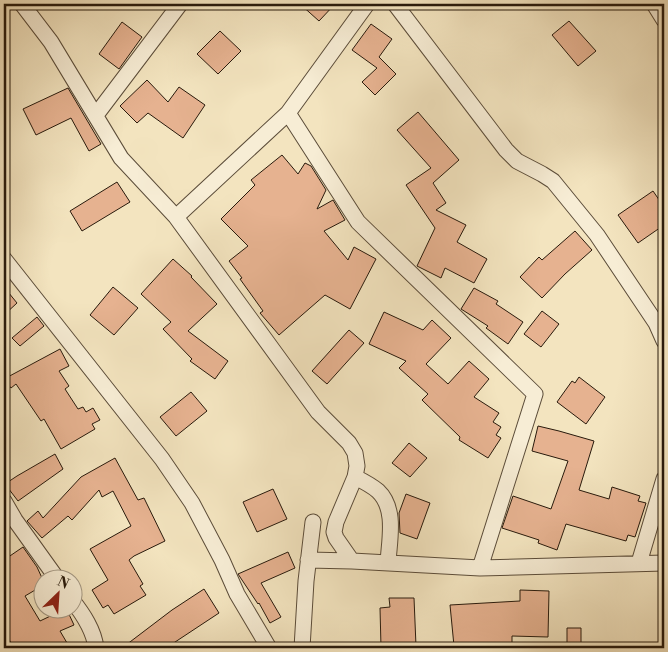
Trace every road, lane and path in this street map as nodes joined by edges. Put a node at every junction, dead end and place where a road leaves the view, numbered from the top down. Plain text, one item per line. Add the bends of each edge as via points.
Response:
1 (22, 4) edge
2 (180, 4) edge
3 (367, 4) edge
4 (395, 4) edge
5 (654, 4) edge
6 (664, 20) edge
7 (288, 113) junction
8 (96, 115) junction
9 (176, 217) junction
10 (4, 259) edge
11 (664, 341) edge
12 (354, 478) junction
13 (664, 479) edge
14 (4, 501) edge
15 (313, 522) dead end
16 (308, 560) junction
17 (352, 561) junction
18 (388, 563) junction
19 (639, 563) junction
20 (664, 563) edge
21 (480, 568) junction
22 (51, 570) edge
23 (82, 612) edge
24 (96, 648) edge
25 (269, 648) edge
26 (302, 648) edge

1 - 8 street via 51,42
2 - 8 street
3 - 7 street
4 - 11 street via 506,150 517,161 553,181 597,235 656,323
5 - 6 street
7 - 9 street
7 - 21 street via 358,222 535,394
8 - 9 street via 122,158
9 - 12 street via 318,412 349,443 358,466
10 - 25 street via 162,459 192,503
12 - 17 street via 334,532
12 - 18 street via 379,492 387,504 390,516
13 - 19 street
14 - 22 street
15 - 16 street
16 - 17 street
16 - 26 street
17 - 18 street
18 - 21 street
19 - 20 street
19 - 21 street
23 - 24 street

